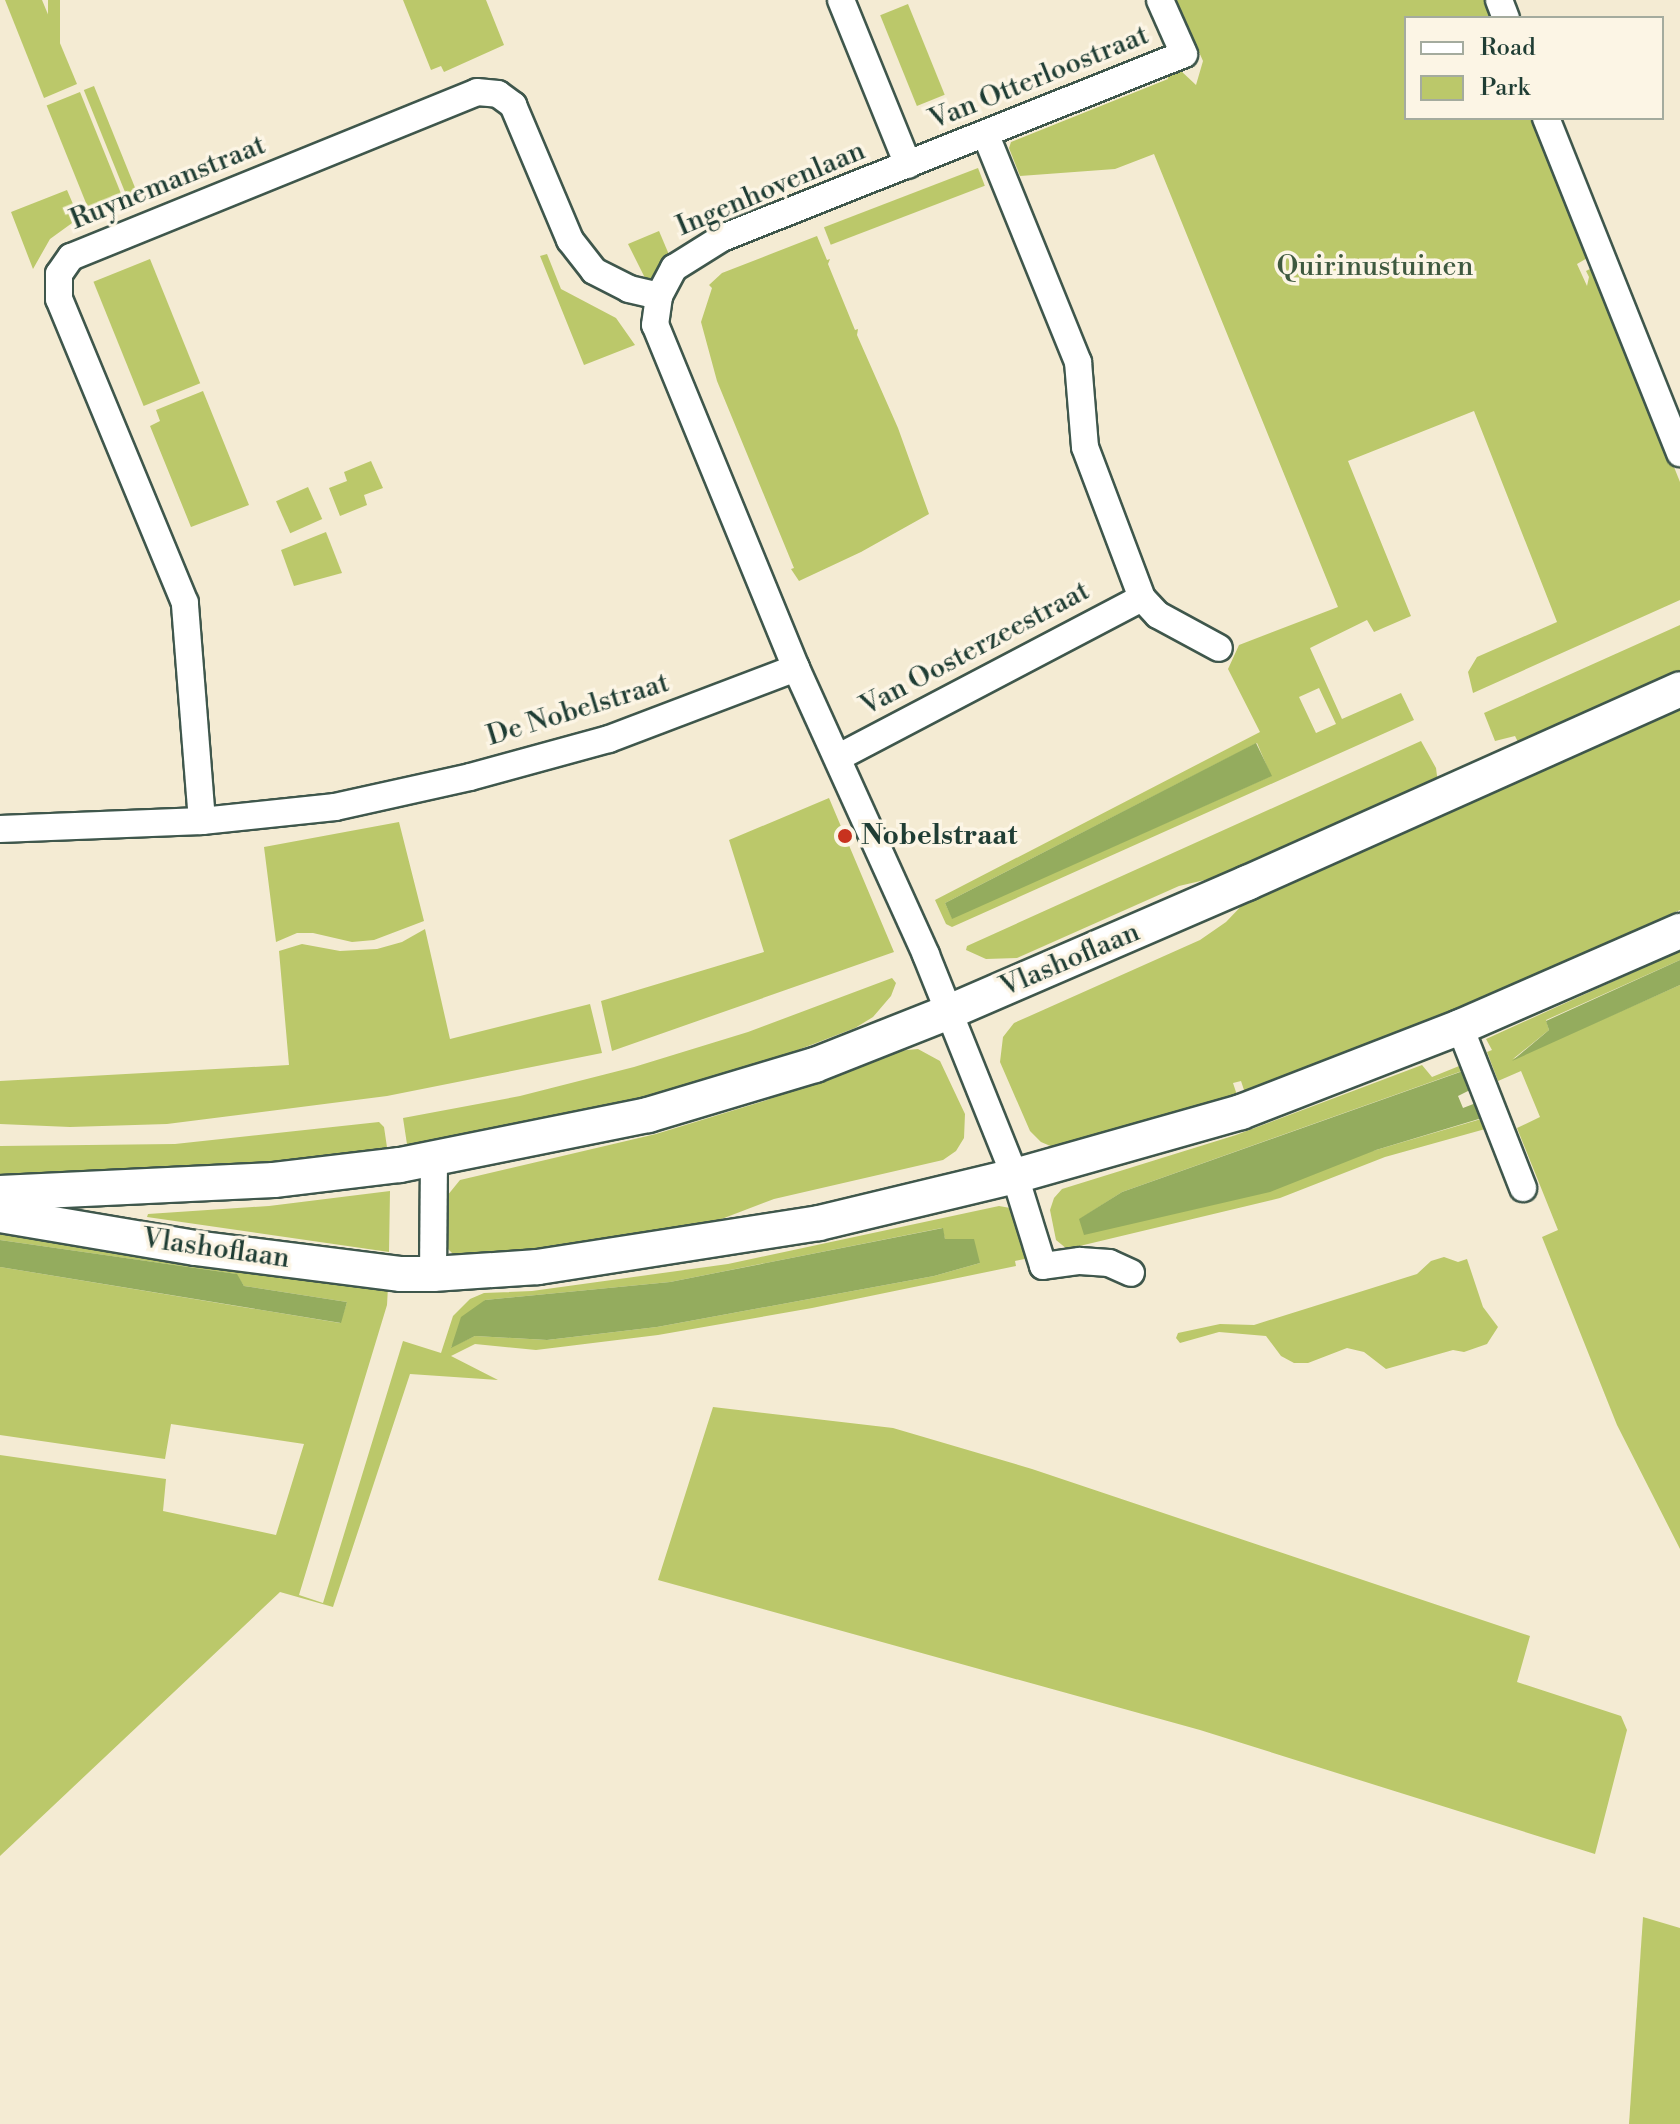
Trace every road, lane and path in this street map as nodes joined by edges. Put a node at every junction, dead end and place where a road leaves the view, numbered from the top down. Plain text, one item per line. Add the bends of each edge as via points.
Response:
1 (841, 0) edge
2 (1160, 0) edge
3 (1547, 120) edge
4 (986, 135) junction
5 (908, 165) junction
6 (659, 296) junction
7 (1680, 453) edge
8 (1142, 598) junction
9 (1219, 648) dead end
10 (796, 668) junction
11 (1680, 689) edge
12 (839, 757) junction
13 (202, 821) junction
14 (0, 829) edge
15 (1680, 931) edge
16 (949, 1012) junction
17 (1460, 1027) junction
18 (434, 1160) junction
19 (1015, 1176) junction
20 (1523, 1188) dead end
21 (0, 1193) edge
22 (0, 1215) edge
23 (1131, 1273) dead end
24 (433, 1274) junction

1 - 5 street, Ingenhovenlaan
2 - 4 street, Van Otterloostraat via 1184,54
3 - 7 street
4 - 5 street, Van Otterloostraat
4 - 8 street via 1078,362 1085,447
5 - 6 street, Ingenhovenlaan via 704,247 674,268
6 - 10 street via 655,325
6 - 13 street, Ruynemanstraat via 629,289 594,271 570,240 513,105 498,94 477,92 71,257 59,274 59,299 185,603
8 - 9 street via 1158,615
8 - 12 street, Van Oosterzeestraat
10 - 12 street
10 - 13 street, De Nobelstraat via 609,739 470,777 335,807
11 - 16 street, Vlashoflaan
12 - 16 street
13 - 14 street, De Nobelstraat
15 - 17 street, Vlashoflaan
16 - 18 street, Vlashoflaan via 815,1065 648,1115
16 - 19 street
17 - 19 street, Vlashoflaan via 1241,1112
17 - 20 street
18 - 21 street, Vlashoflaan via 274,1180
18 - 24 street
19 - 23 street via 1043,1266 1109,1263
19 - 24 street, Vlashoflaan via 819,1223 538,1267
22 - 24 street, Vlashoflaan via 195,1248

